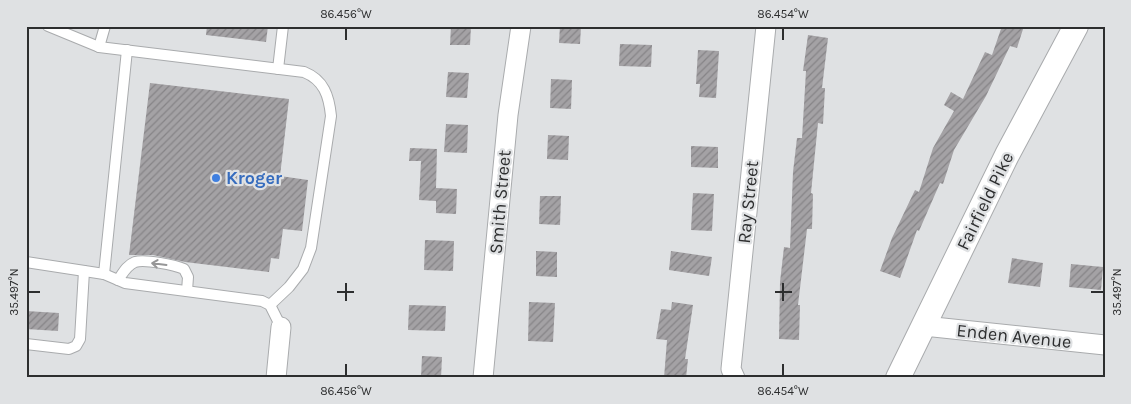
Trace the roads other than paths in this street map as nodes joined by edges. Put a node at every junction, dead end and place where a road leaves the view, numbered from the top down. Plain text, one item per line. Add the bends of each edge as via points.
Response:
1 (48, 26) edge
2 (105, 26) edge
3 (283, 26) edge
4 (521, 26) edge
5 (766, 26) edge
6 (1076, 26) edge
7 (98, 46) junction
8 (127, 50) junction
9 (278, 69) junction
10 (26, 262) edge
11 (84, 271) junction
12 (104, 274) junction
13 (118, 280) junction
14 (187, 291) junction
15 (270, 306) junction
16 (924, 326) junction
17 (281, 327) joint
18 (26, 344) edge
19 (1105, 346) edge
20 (276, 378) edge
21 (483, 378) edge
22 (735, 378) edge
23 (898, 378) edge

1 - 7 lane
2 - 7 lane
3 - 9 lane
4 - 21 street, Smith Street via 508,114
5 - 22 street, Ray Street via 731,369
6 - 16 street, Fairfield Pike via 1007,155
7 - 8 lane
8 - 9 lane
8 - 12 lane
9 - 15 lane via 316,77 329,99 332,116 311,248 303,269
10 - 11 lane
11 - 12 lane
11 - 18 lane via 80,339 76,346 69,349
12 - 13 lane
13 - 14 lane
14 -> 13 lane via 188,277 184,269 176,266 136,262 126,268
14 - 15 lane via 262,302
15 - 17 lane
16 - 19 street, Enden Avenue
16 - 23 street, Fairfield Pike
17 - 20 street

